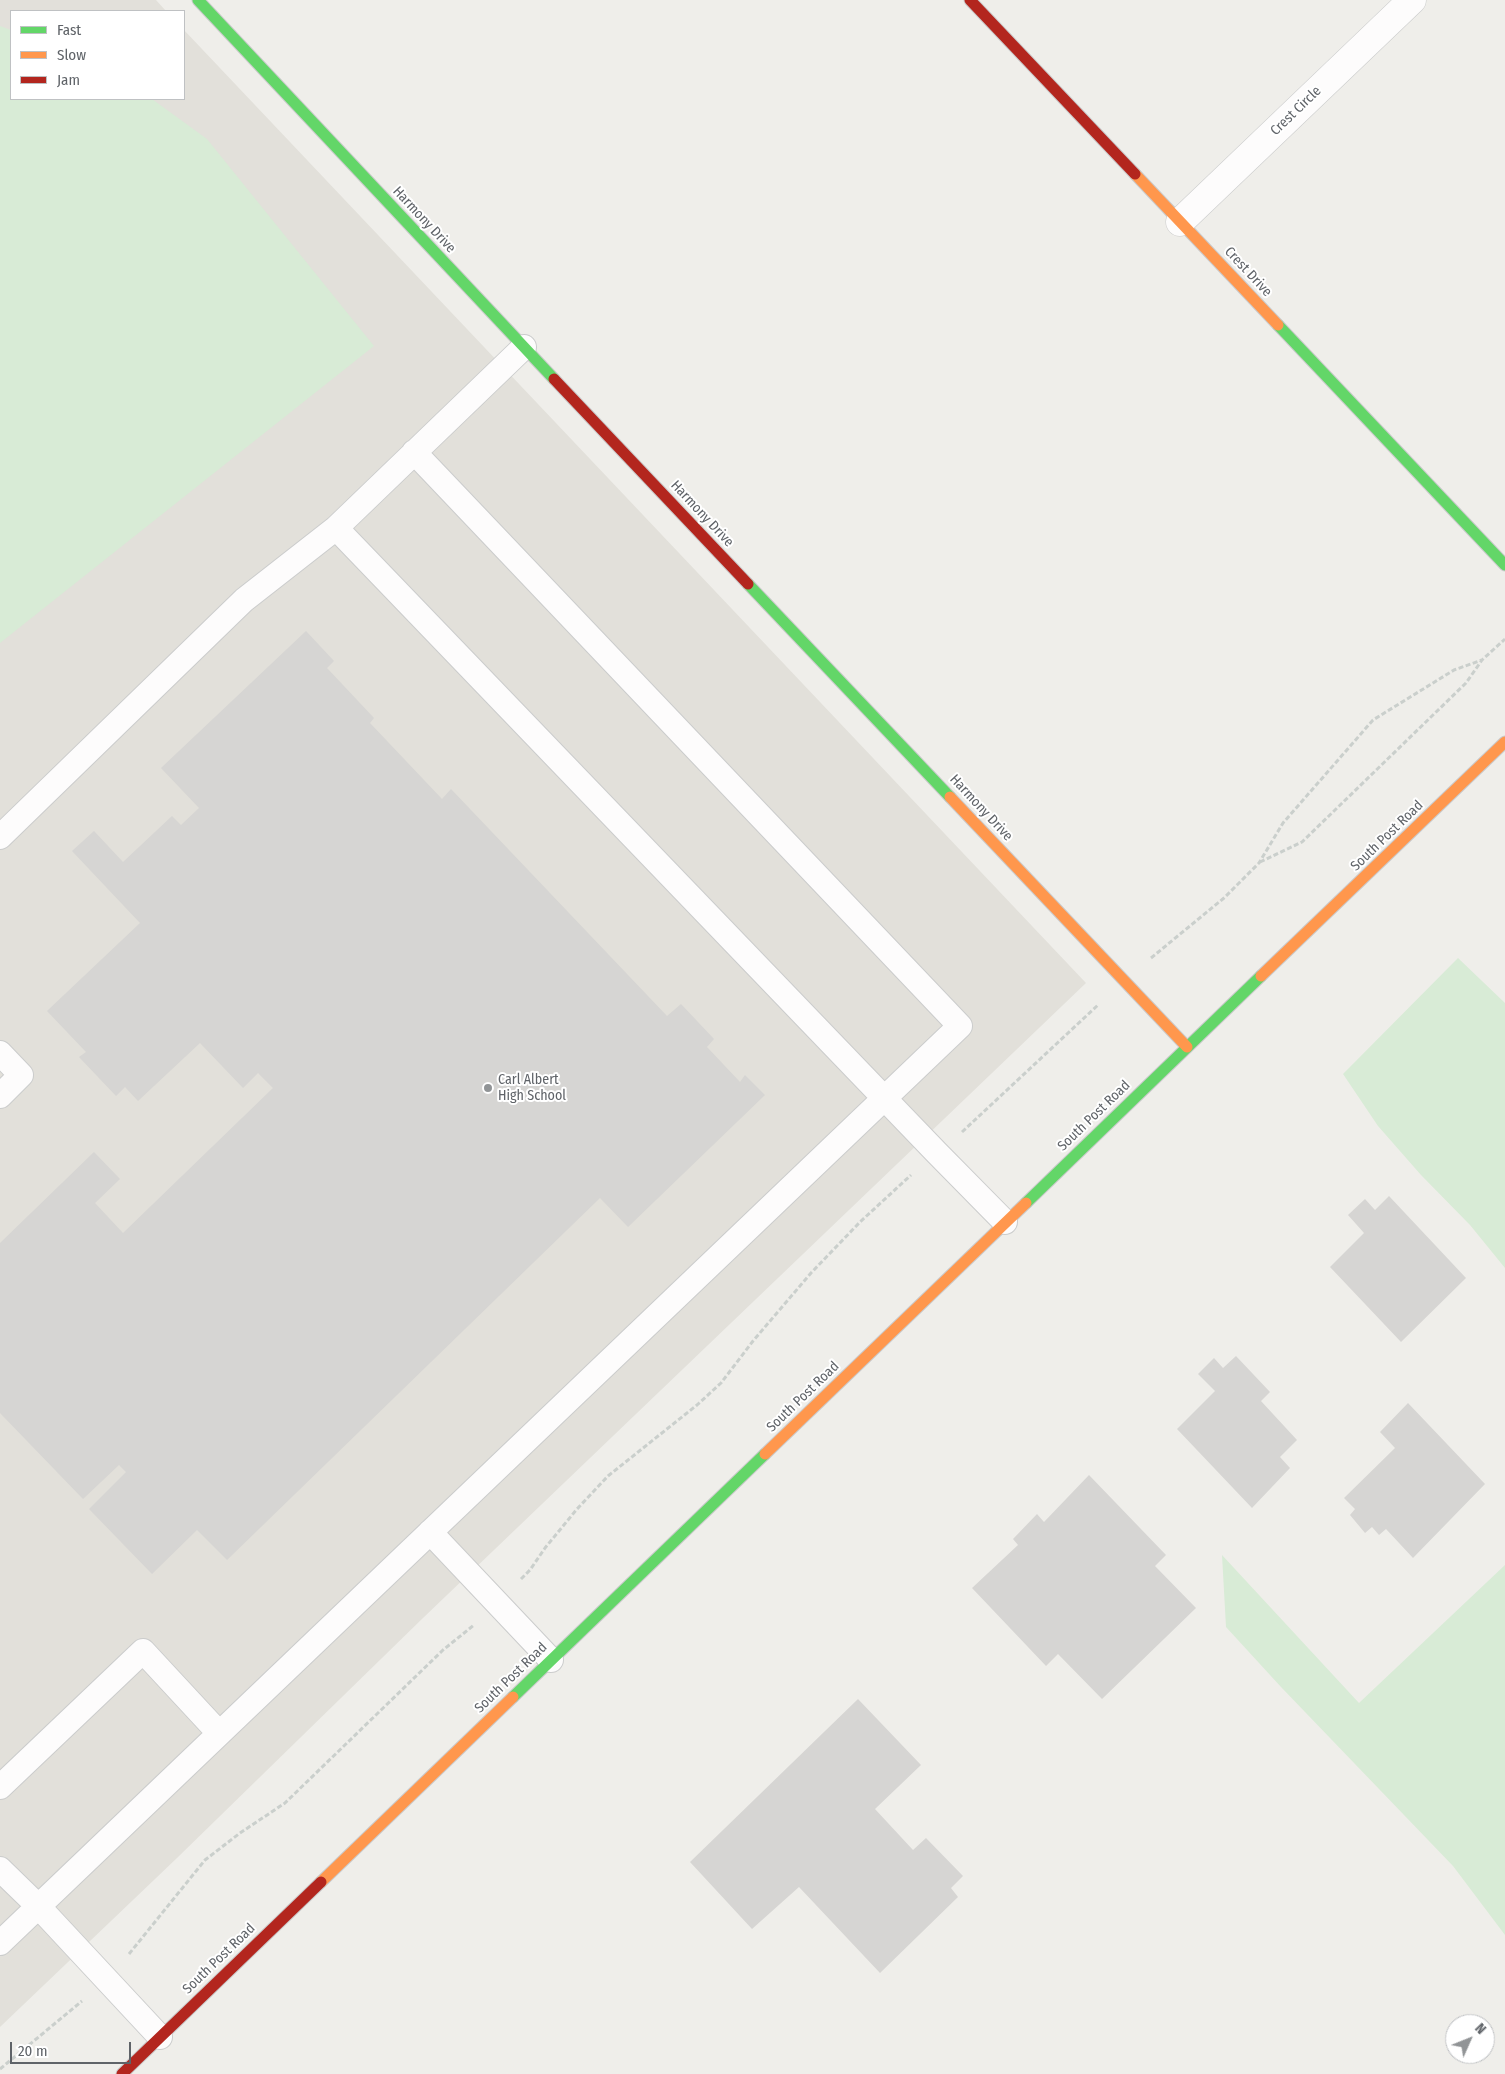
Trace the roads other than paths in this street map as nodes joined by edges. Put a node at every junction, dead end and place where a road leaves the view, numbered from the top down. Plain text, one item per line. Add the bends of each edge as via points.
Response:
1 (198, 0) edge
2 (970, 0) edge
3 (1412, 0) edge
4 (1180, 222) junction
5 (524, 348) junction
6 (414, 452) junction
7 (336, 528) junction
8 (1505, 565) edge
9 (1505, 742) edge
10 (0, 837) edge
11 (1187, 1047) junction
12 (0, 1053) edge
13 (0, 1096) edge
14 (884, 1098) junction
15 (1005, 1222) junction
16 (430, 1532) junction
17 (551, 1660) junction
18 (219, 1733) junction
19 (0, 1787) edge
20 (0, 1869) edge
21 (38, 1906) junction
22 (0, 1943) edge
23 (160, 2037) junction
24 (122, 2074) edge

1 - 5 street, Harmony Drive
2 - 4 street, Crest Drive
3 - 4 street, Crest Circle
4 - 8 street, Crest Drive
5 - 6 lane
5 - 11 street, Harmony Drive
6 - 7 lane
6 - 14 lane via 960,1026
7 - 10 lane via 244,600
7 - 14 lane
9 - 11 street, South Post Road
11 - 15 street, South Post Road
12 - 13 lane via 21,1075
14 - 15 lane
14 - 16 lane
15 - 17 street, South Post Road
16 - 17 lane
16 - 18 lane
17 - 23 street, South Post Road
18 - 19 lane via 143,1651
18 - 21 lane
20 - 21 lane
21 - 22 lane
21 - 23 lane
23 - 24 street, South Post Road

